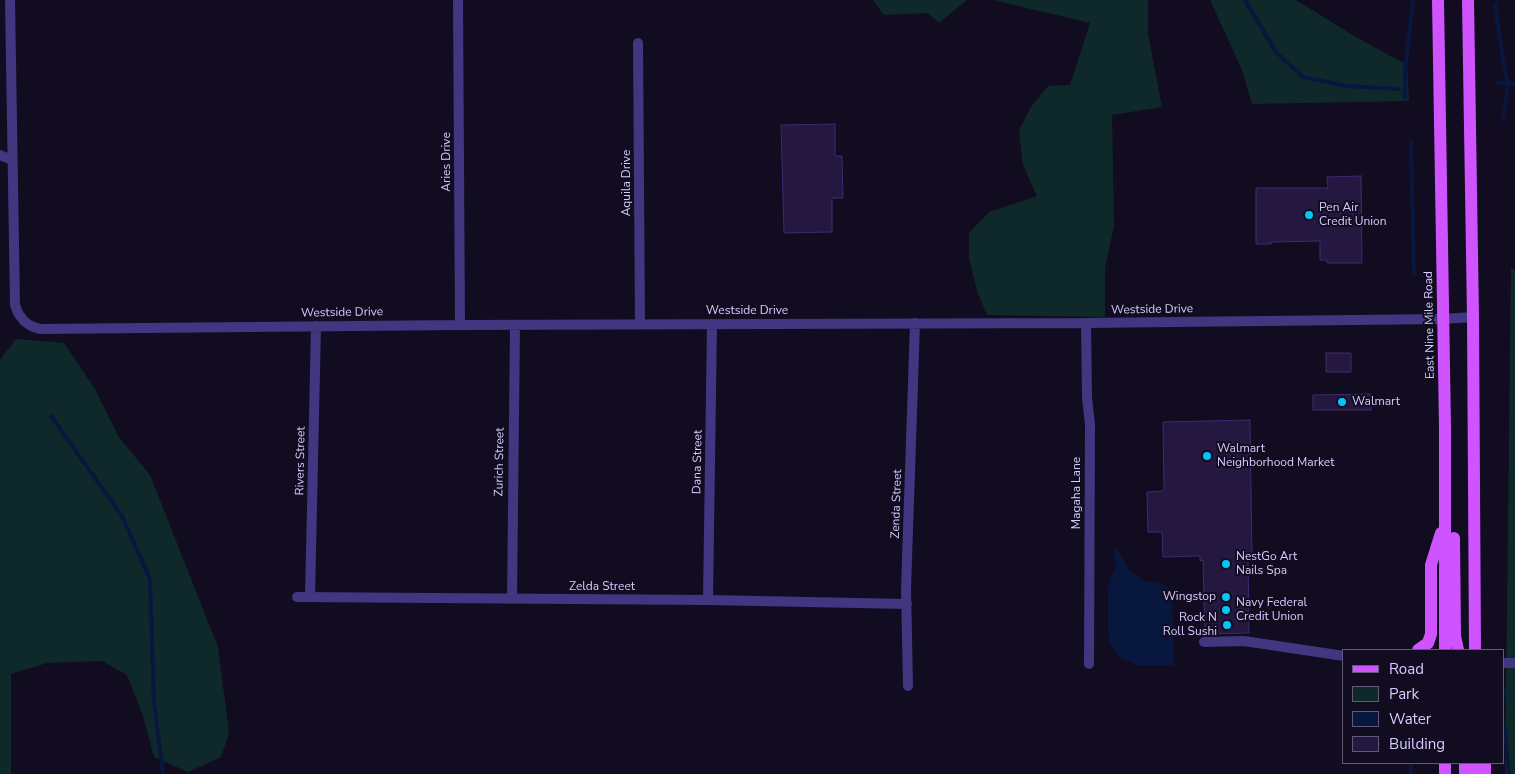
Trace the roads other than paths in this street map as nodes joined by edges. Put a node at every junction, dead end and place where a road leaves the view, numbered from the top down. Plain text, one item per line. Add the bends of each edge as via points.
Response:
1 (10, 0) edge
2 (458, 0) edge
3 (1438, 0) edge
4 (1468, 0) edge
5 (638, 43) dead end
6 (0, 155) edge
7 (12, 160) junction
8 (1474, 317) junction
9 (1443, 319) junction
10 (915, 323) junction
11 (1086, 323) junction
12 (640, 324) junction
13 (712, 324) junction
14 (460, 325) junction
15 (515, 325) junction
16 (316, 326) junction
17 (1444, 354) junction
18 (1445, 521) junction
19 (297, 597) dead end
20 (310, 597) junction
21 (512, 599) junction
22 (708, 600) junction
23 (907, 604) junction
24 (1204, 642) dead end
25 (1419, 649) edge
26 (1445, 649) edge
27 (1458, 649) edge
28 (1475, 649) edge
29 (1342, 656) edge
30 (1089, 664) dead end
31 (908, 686) dead end

1 - 7 street
2 - 14 street, Aries Drive
3 - 9 main road, East Nine Mile Road
4 - 8 main road
5 - 12 street, Aquila Drive
6 - 7 street
7 - 16 street, Westside Drive via 15,305 24,321 31,326 40,329
8 - 9 street, Westside Drive
8 - 28 main road
9 - 11 street, Westside Drive
9 - 17 main road, East Nine Mile Road
10 - 11 street, Westside Drive
10 - 13 street, Westside Drive
10 - 23 street, Zenda Street
11 - 30 street, Magaha Lane via 1090,424
12 - 13 street, Westside Drive
12 - 15 street, Westside Drive
13 - 22 street, Dana Street
14 - 15 street, Westside Drive
14 - 16 street, Westside Drive
15 - 21 street, Zurich Street
16 - 20 street, Rivers Street
17 - 18 main road, East Nine Mile Road
17 - 27 main road via 1452,399
18 - 25 main road via 1431,565 1431,634 1428,643
18 - 26 main road, East Nine Mile Road
19 - 20 street, Zelda Street
20 - 21 street, Zelda Street
21 - 22 street, Zelda Street
22 - 23 street, Zelda Street
23 - 31 street, Zenda Street
24 - 29 street via 1244,641

